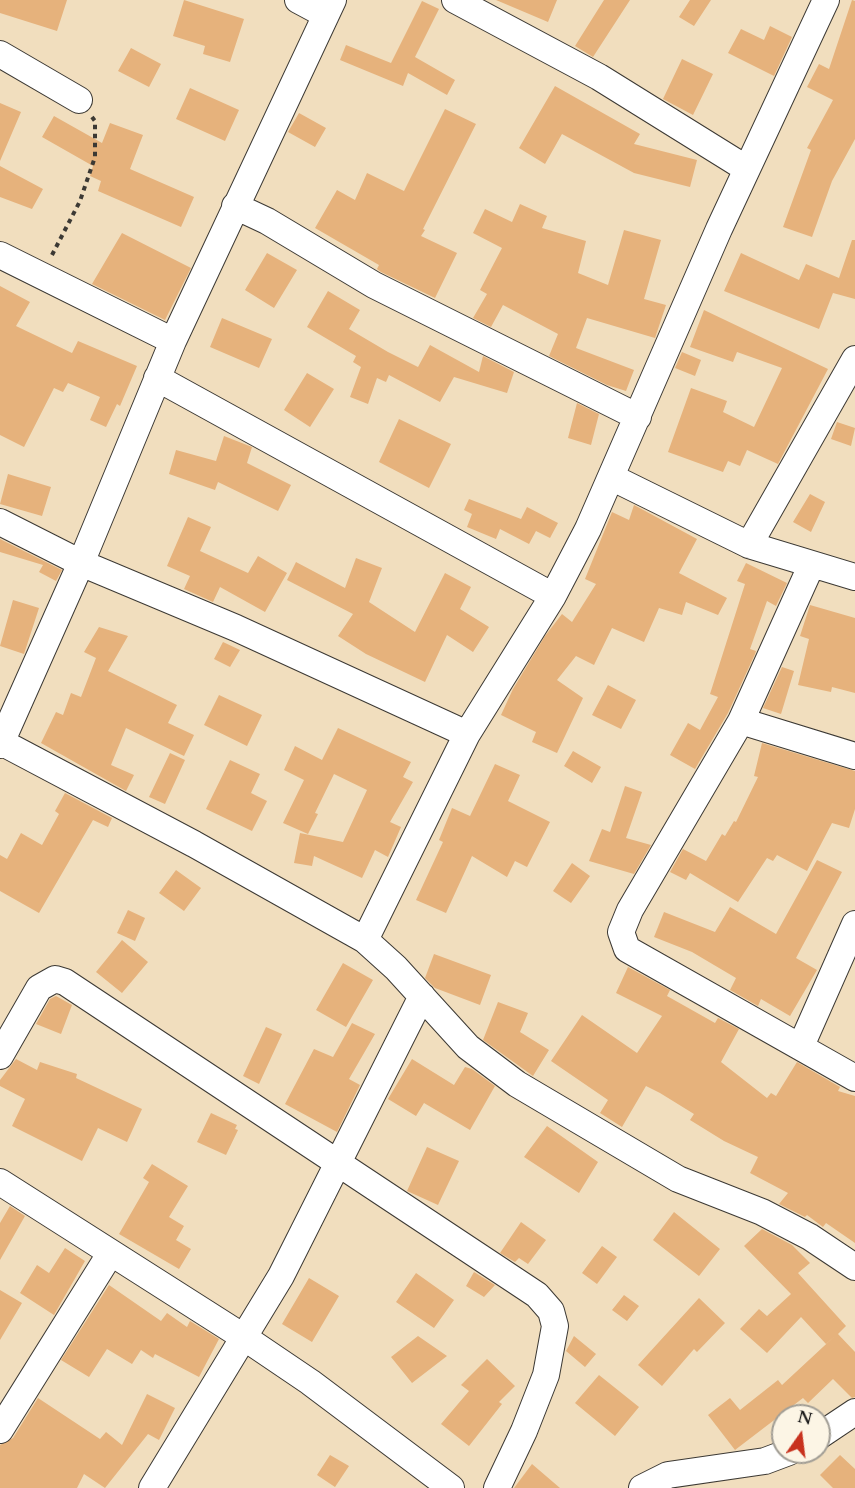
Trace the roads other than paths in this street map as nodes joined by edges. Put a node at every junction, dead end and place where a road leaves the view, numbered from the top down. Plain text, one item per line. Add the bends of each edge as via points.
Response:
1 (298, 0) edge
2 (455, 0) edge
3 (826, 0) edge
4 (329, 8) edge
5 (0, 54) edge
6 (79, 100) road end
7 (747, 169) junction
8 (235, 206) junction
9 (0, 255) edge
10 (173, 341) junction
11 (855, 359) edge
12 (157, 378) junction
13 (638, 417) junction
14 (611, 477) junction
15 (0, 522) edge
16 (749, 545) junction
17 (81, 563) junction
18 (811, 566) junction
19 (855, 577) edge
20 (553, 596) junction
21 (741, 721) junction
22 (467, 734) junction
23 (1, 744) edge
24 (855, 756) edge
25 (855, 924) edge
26 (365, 940) junction
27 (422, 996) junction
28 (801, 1046) junction
29 (0, 1056) edge
30 (855, 1078) edge
31 (338, 1163) junction
32 (0, 1182) edge
33 (110, 1254) junction
34 (855, 1266) edge
35 (245, 1338) junction
36 (855, 1412) edge
37 (831, 1428) edge
38 (0, 1430) edge
39 (771, 1459) edge
40 (152, 1488) edge
41 (451, 1488) edge
42 (497, 1488) edge
43 (642, 1488) edge

1 - 4 street
2 - 7 street via 599,77
3 - 7 street
4 - 8 street
5 - 6 street
7 - 13 street
8 - 10 street
8 - 13 street via 374,285
9 - 10 street
10 - 12 street
11 - 16 street
12 - 17 street
12 - 20 street
13 - 14 street
14 - 16 street
14 - 20 street
15 - 17 street
16 - 18 street
17 - 22 street via 236,628
17 - 23 street
18 - 19 street
18 - 21 street
20 - 22 street
21 - 24 street
21 - 28 street via 630,910 621,932 627,949
22 - 26 street
23 - 26 street via 194,844
25 - 28 street
26 - 27 street
27 - 31 street
27 - 34 street via 468,1047 517,1084 678,1179 762,1212
28 - 30 street
29 - 31 street via 39,988 55,979 65,982
31 - 35 street
31 - 42 street via 537,1295 551,1311 555,1326 546,1375
32 - 33 street
33 - 35 street
33 - 38 street
35 - 40 street
35 - 41 street
36 - 37 street
39 - 43 street via 668,1475

